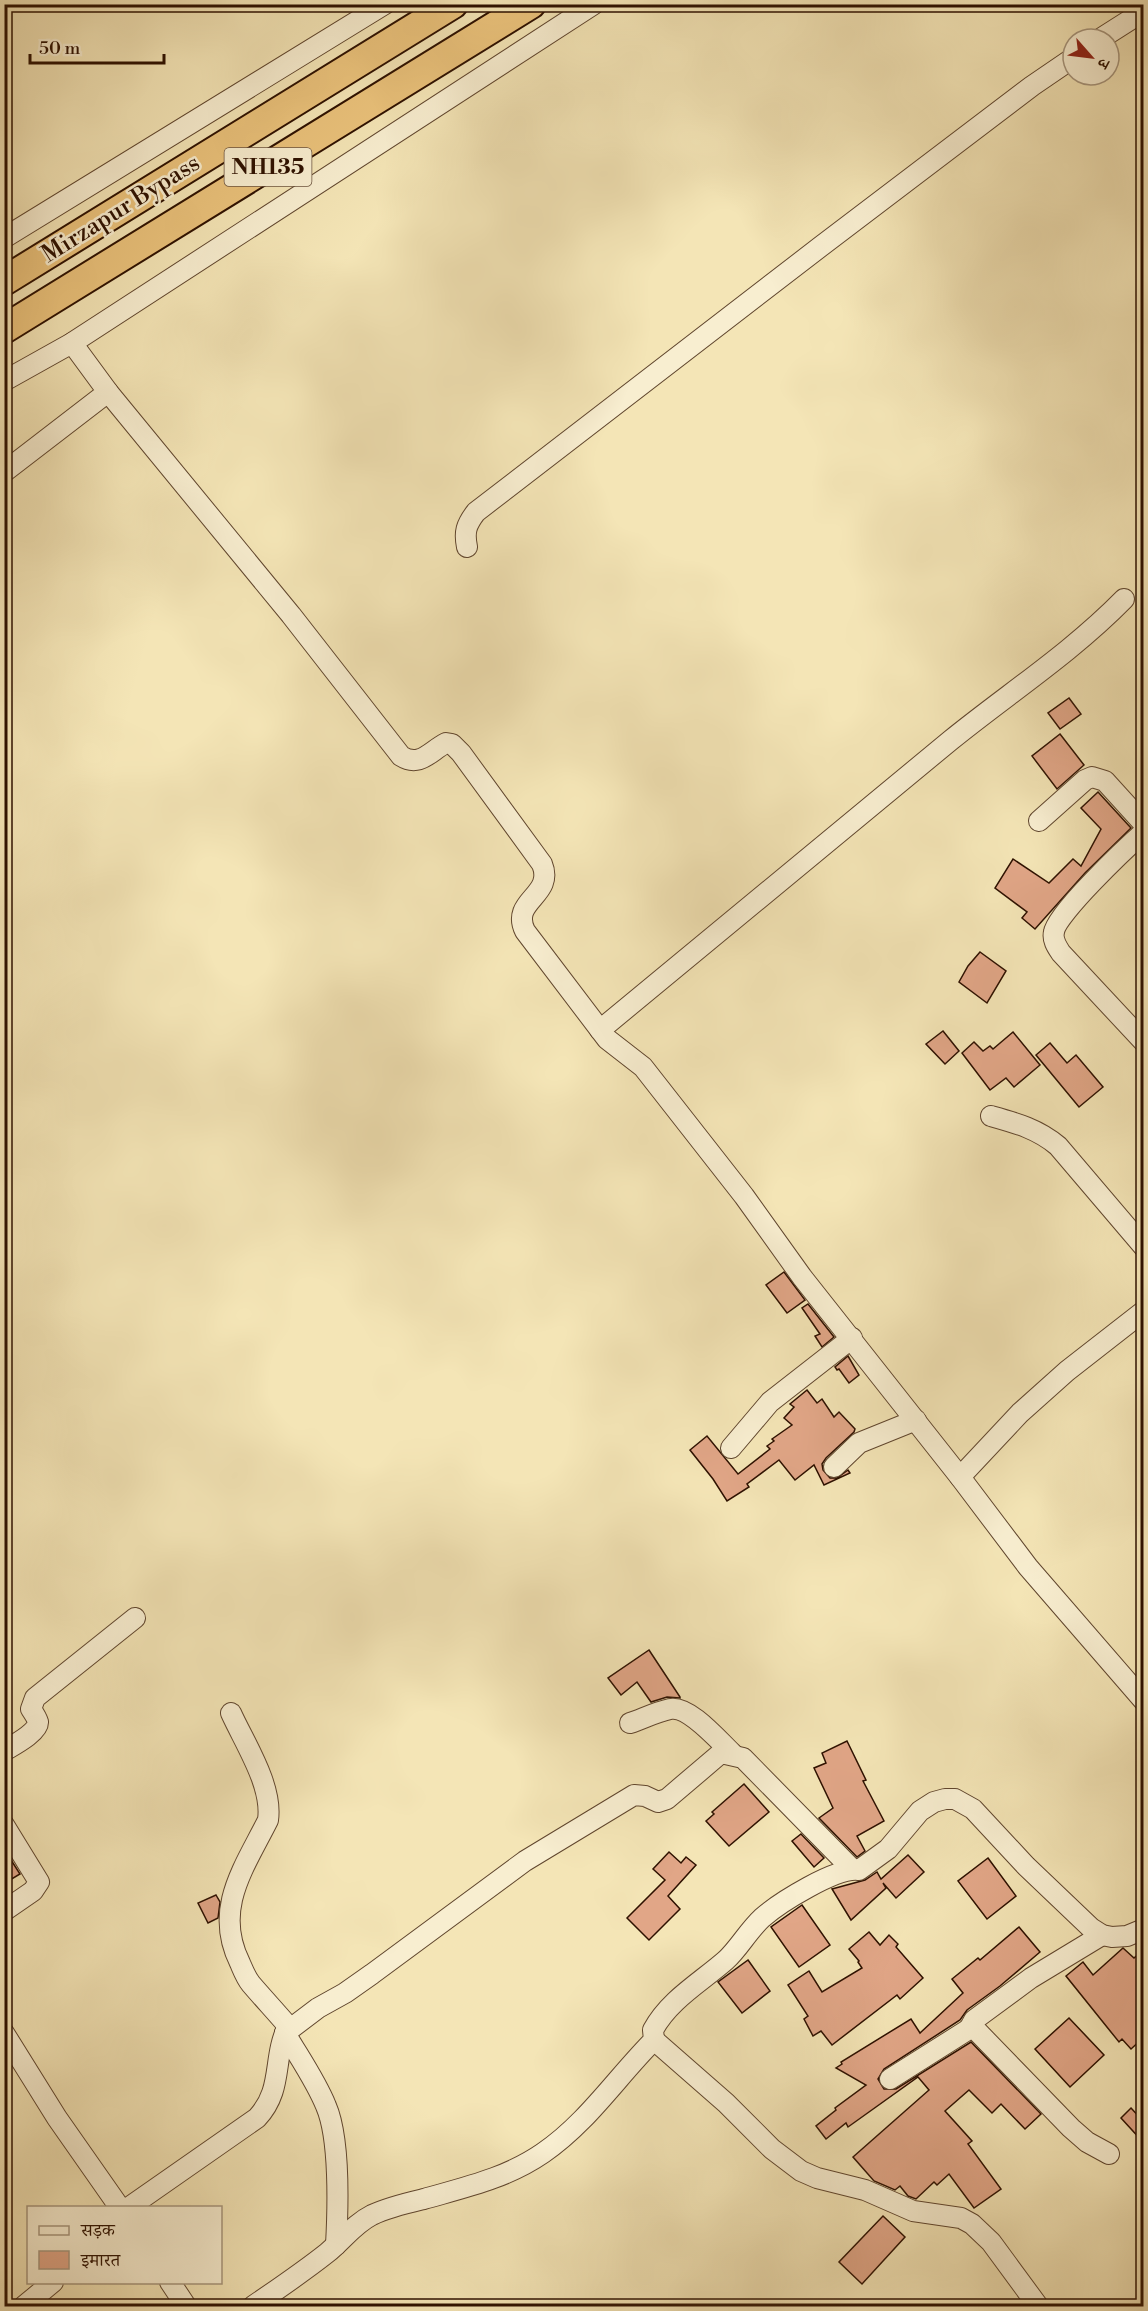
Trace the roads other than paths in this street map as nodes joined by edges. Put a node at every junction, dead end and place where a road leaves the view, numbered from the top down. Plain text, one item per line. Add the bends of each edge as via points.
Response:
1 (385, 4) edge
2 (453, 4) edge
3 (531, 4) edge
4 (594, 4) edge
5 (1143, 11) edge
6 (1118, 27) edge
7 (1061, 66) edge
8 (4, 237) edge
9 (4, 281) edge
10 (4, 329) edge
11 (72, 343) junction
12 (4, 381) edge
13 (108, 392) junction
14 (4, 472) edge
15 (467, 547) dead end
16 (1124, 599) dead end
17 (1039, 821) dead end
18 (1143, 824) edge
19 (1143, 832) edge
20 (600, 1030) junction
21 (1143, 1042) edge
22 (991, 1116) dead end
23 (1143, 1247) edge
24 (1143, 1311) edge
25 (852, 1338) junction
26 (916, 1420) junction
27 (731, 1448) dead end
28 (834, 1467) dead end
29 (960, 1477) junction
30 (135, 1618) dead end
31 (1143, 1701) edge
32 (231, 1713) dead end
33 (630, 1723) dead end
34 (4, 1751) edge
35 (733, 1754) junction
36 (4, 1825) edge
37 (852, 1869) junction
38 (4, 1911) edge
39 (1143, 1929) edge
40 (1102, 1935) junction
41 (969, 2029) junction
42 (287, 2030) junction
43 (4, 2033) edge
44 (654, 2040) junction
45 (890, 2079) dead end
46 (1109, 2154) dead end
47 (119, 2206) edge
48 (131, 2206) edge
49 (336, 2245) junction
50 (51, 2284) edge
51 (171, 2284) edge
52 (24, 2307) edge
53 (186, 2307) edge
54 (253, 2307) edge
55 (1038, 2307) edge

1 - 8 street
2 - 9 highway, Mirzapur Bypass / NH135
3 - 10 highway, NH135
4 - 11 street
5 - 6 street
7 - 15 street via 476,512 466,527
11 - 12 street
11 - 13 street
13 - 14 street
13 - 20 street via 401,756 420,760 446,743 461,753 542,864 546,879 523,911 522,924
16 - 20 street via 1067,651 953,738
17 - 18 street via 1092,777 1105,781
19 - 21 street via 1082,894 1053,931 1061,953
20 - 25 street via 643,1067
22 - 23 street via 1031,1128 1058,1146
24 - 29 street via 1043,1392
25 - 26 street
25 - 27 street via 770,1402
26 - 28 street via 859,1443
26 - 29 street
29 - 31 street via 1028,1567
30 - 34 street via 35,1698 31,1709 37,1726
32 - 42 street via 268,1793 270,1808 268,1820 236,1884 229,1905 229,1929 233,1949 249,1982
33 - 35 street via 670,1709 686,1711
35 - 37 street via 743,1758
35 - 42 street via 715,1757 662,1802 634,1796 555,1842 345,1993
36 - 38 street via 39,1882 33,1891
37 - 40 street via 859,1870 888,1849 920,1811 934,1802 955,1799 973,1809 1026,1866
37 - 44 street via 813,1885 761,1919 728,1958 658,2019
39 - 40 street via 1127,1936
40 - 41 street via 1031,1978 974,2020
41 - 45 street
41 - 46 street via 974,2028 1071,2128
42 - 48 street via 278,2052 277,2078 267,2108
42 - 49 street via 326,2106 333,2128
43 - 47 street
44 - 49 street via 591,2111 543,2153 488,2182 380,2212 356,2225
44 - 55 street via 801,2171 866,2190 913,2211 972,2223 991,2242
49 - 54 street
50 - 52 street
51 - 53 street

